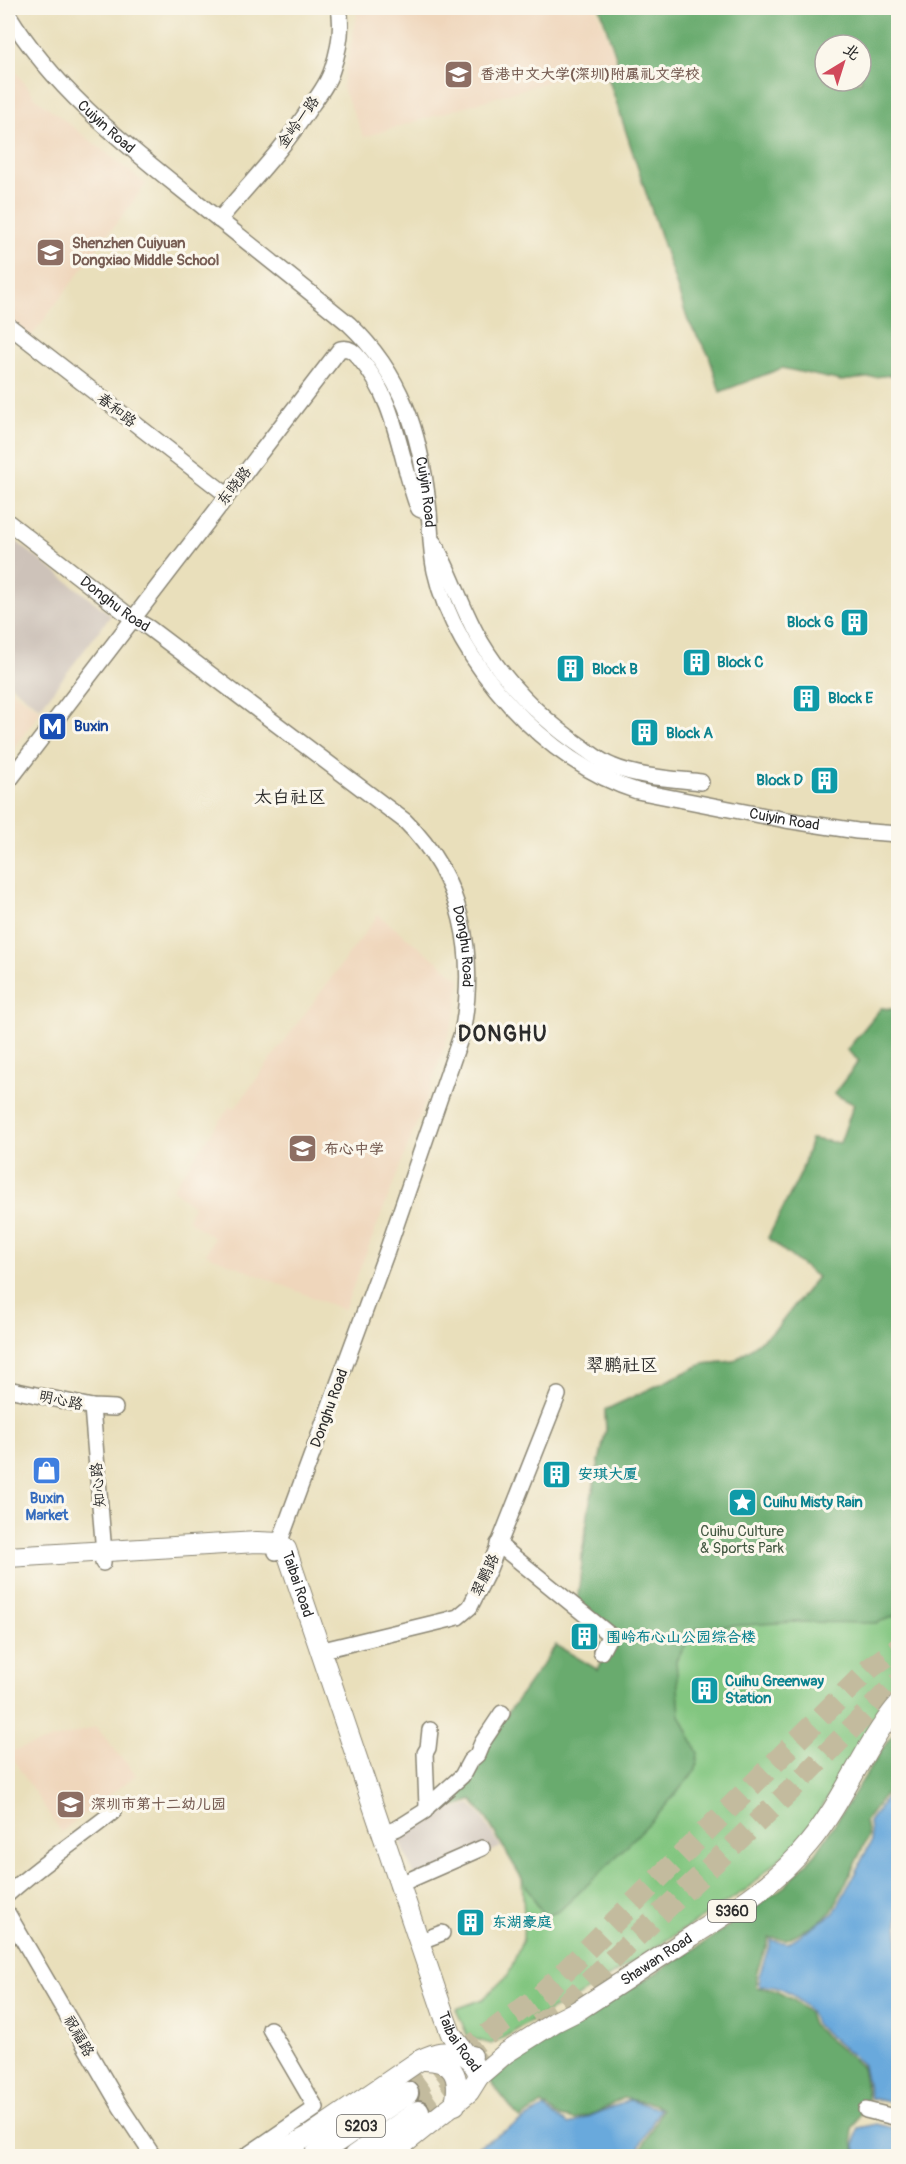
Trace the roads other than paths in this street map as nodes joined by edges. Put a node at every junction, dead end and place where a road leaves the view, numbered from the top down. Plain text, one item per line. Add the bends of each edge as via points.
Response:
1 (339, 8) edge
2 (8, 14) edge
3 (219, 220) junction
4 (8, 325) edge
5 (227, 495) junction
6 (429, 513) junction
7 (8, 522) edge
8 (431, 538) junction
9 (132, 618) junction
10 (8, 782) edge
11 (701, 782) dead end
12 (898, 834) edge
13 (8, 1389) edge
14 (558, 1395) dead end
15 (92, 1407) junction
16 (115, 1408) dead end
17 (498, 1544) junction
18 (278, 1548) junction
19 (8, 1557) edge
20 (103, 1558) junction
21 (8, 1567) edge
22 (319, 1651) junction
23 (601, 1652) dead end
24 (898, 1706) edge
25 (502, 1713) dead end
26 (430, 1730) dead end
27 (427, 1807) junction
28 (113, 1812) dead end
29 (377, 1836) junction
30 (482, 1848) dead end
31 (395, 1886) junction
32 (8, 1894) edge
33 (8, 1914) edge
34 (442, 1933) dead end
35 (414, 1943) junction
36 (436, 2022) junction
37 (270, 2029) dead end
38 (458, 2053) junction
39 (506, 2053) junction
40 (420, 2060) junction
41 (479, 2076) junction
42 (455, 2105) junction
43 (866, 2110) dead end
44 (898, 2118) edge
45 (153, 2157) edge
46 (246, 2157) edge
47 (271, 2157) edge
48 (315, 2157) edge
49 (355, 2157) edge
50 (389, 2157) edge

1 - 3 street, 金岭一路 via 339,45 323,89 298,126
2 - 3 street, Cuiyin Road via 25,41 78,101 117,138
3 - 6 street, Cuiyin Road via 349,324 382,361 401,394 417,438
4 - 5 street, 春和路
5 - 6 street, 东晓路 via 339,350 345,348 354,352 378,385 394,422 416,502 419,509
5 - 9 street, 东晓路
6 - 8 street, Cuiyin Road
7 - 9 street, Donghu Road
8 - 11 street via 480,640 505,676 545,717 610,766
8 - 12 street, Cuiyin Road via 435,570 451,620 478,665 528,722 595,774 613,784 664,798 845,829
9 - 10 street, 东晓路
9 - 18 street, Donghu Road via 405,821 442,870 460,913 466,941 468,983 462,1033
13 - 15 street, 明心路
14 - 17 street, 翠鹏路
15 - 16 street, 明心路
15 - 20 street, 知心路
17 - 22 street, 翠鹏路 via 470,1607 458,1617
17 - 23 street via 610,1635
18 - 20 main road, Taibai Road via 257,1542
18 - 22 main road, Taibai Road via 286,1549 289,1555
18 - 29 main road, Taibai Road
19 - 20 main road, Taibai Road
20 - 21 main road, Taibai Road
22 - 29 main road, Taibai Road
24 - 39 main road, Shawan Road / S360 via 884,1722 820,1829 765,1888 578,2011
25 - 27 street via 462,1776
26 - 27 street via 425,1753
27 - 29 street via 398,1828
28 - 32 street
29 - 31 main road, Taibai Road
30 - 31 street
31 - 35 main road, Taibai Road
33 - 45 street, 祝福路
34 - 35 street
35 - 36 main road, Taibai Road
35 - 38 main road, Taibai Road
36 - 38 main road, Taibai Road
36 - 40 main road via 438,2040
37 - 46 street via 316,2108
38 - 39 main road, Shawan Road / S360 via 488,2057
38 - 40 main road, Shawan Road / S360 via 433,2054
38 - 41 main road, Taibai Road via 476,2068
39 - 41 main road, Shawan Road / S360
40 - 42 main road via 441,2062 453,2071 458,2086
40 - 47 main road, Shawan Road / S360 via 309,2136
41 - 42 main road, Shawan Road / S360
42 - 50 main road, Shawan Road / S360
43 - 44 street
48 - 49 highway, S203 via 412,2103

